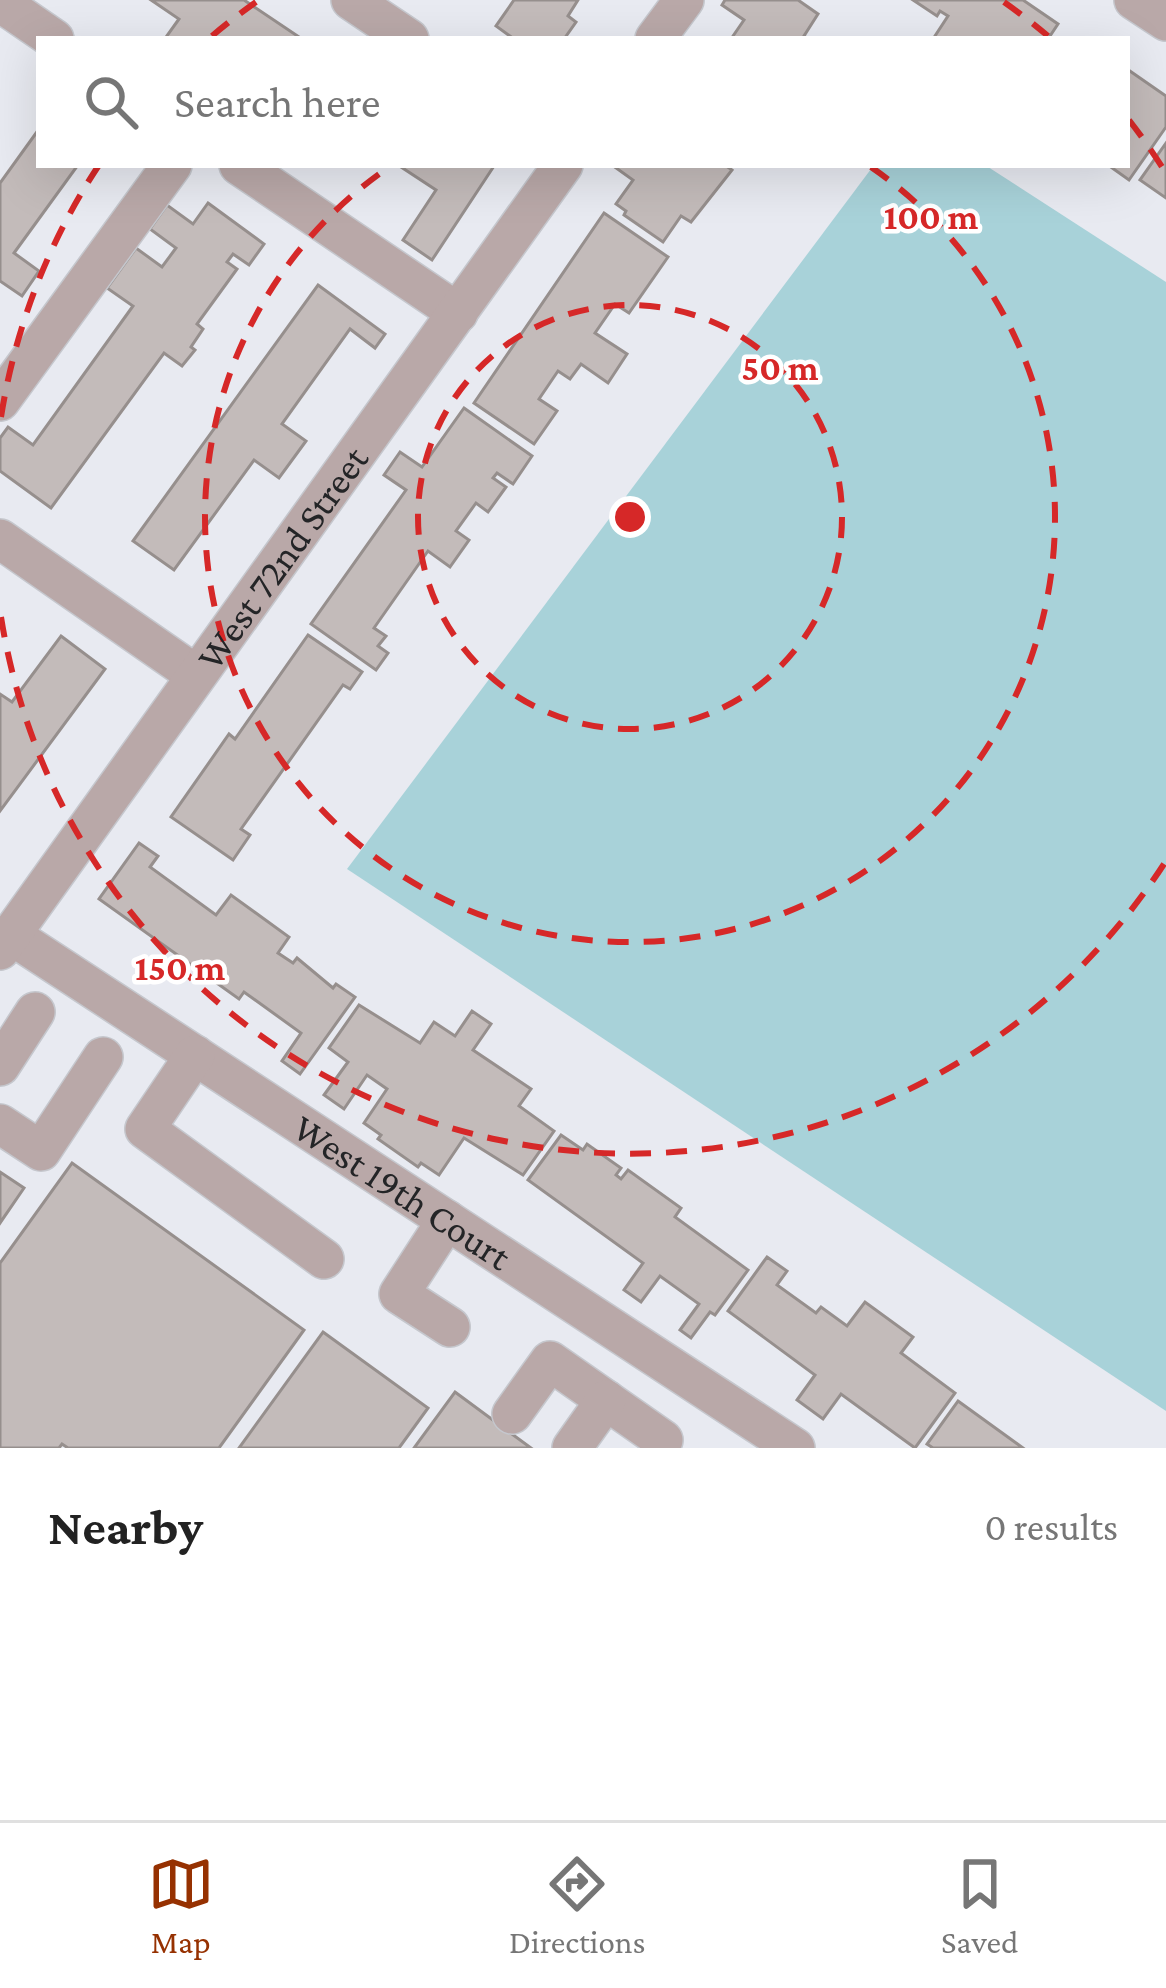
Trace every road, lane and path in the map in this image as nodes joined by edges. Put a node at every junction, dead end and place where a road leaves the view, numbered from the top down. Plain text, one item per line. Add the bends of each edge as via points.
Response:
1 (351, 0) edge
2 (684, 0) edge
3 (1134, 0) edge
4 (0, 2) edge
5 (1166, 21) edge
6 (50, 36) edge
7 (405, 36) edge
8 (657, 36) edge
9 (170, 168) edge
10 (243, 168) edge
11 (561, 168) edge
12 (458, 313) junction
13 (0, 401) edge
14 (0, 539) edge
15 (196, 675) junction
16 (6, 943) edge
17 (35, 1012) dead end
18 (195, 1055) junction
19 (103, 1057) dead end
20 (0, 1066) edge
21 (0, 1124) edge
22 (447, 1220) junction
23 (324, 1259) dead end
24 (450, 1327) dead end
25 (702, 1387) junction
26 (606, 1400) junction
27 (512, 1414) dead end
28 (661, 1444) edge
29 (572, 1448) edge
30 (795, 1448) edge

1 - 7 street
2 - 8 street
3 - 5 street
4 - 6 street
9 - 13 street
10 - 12 street
11 - 12 street, West 72nd Street
12 - 15 street, West 72nd Street
14 - 15 street
15 - 16 street, West 72nd Street
16 - 18 street, West 19th Court
17 - 20 street
18 - 22 street, West 19th Court
18 - 23 street via 145,1129
19 - 21 street via 41,1151
22 - 24 street via 399,1294
22 - 25 street, West 19th Court
25 - 28 street
25 - 30 street, West 19th Court
26 - 27 street via 550,1361
26 - 28 street
26 - 29 street

